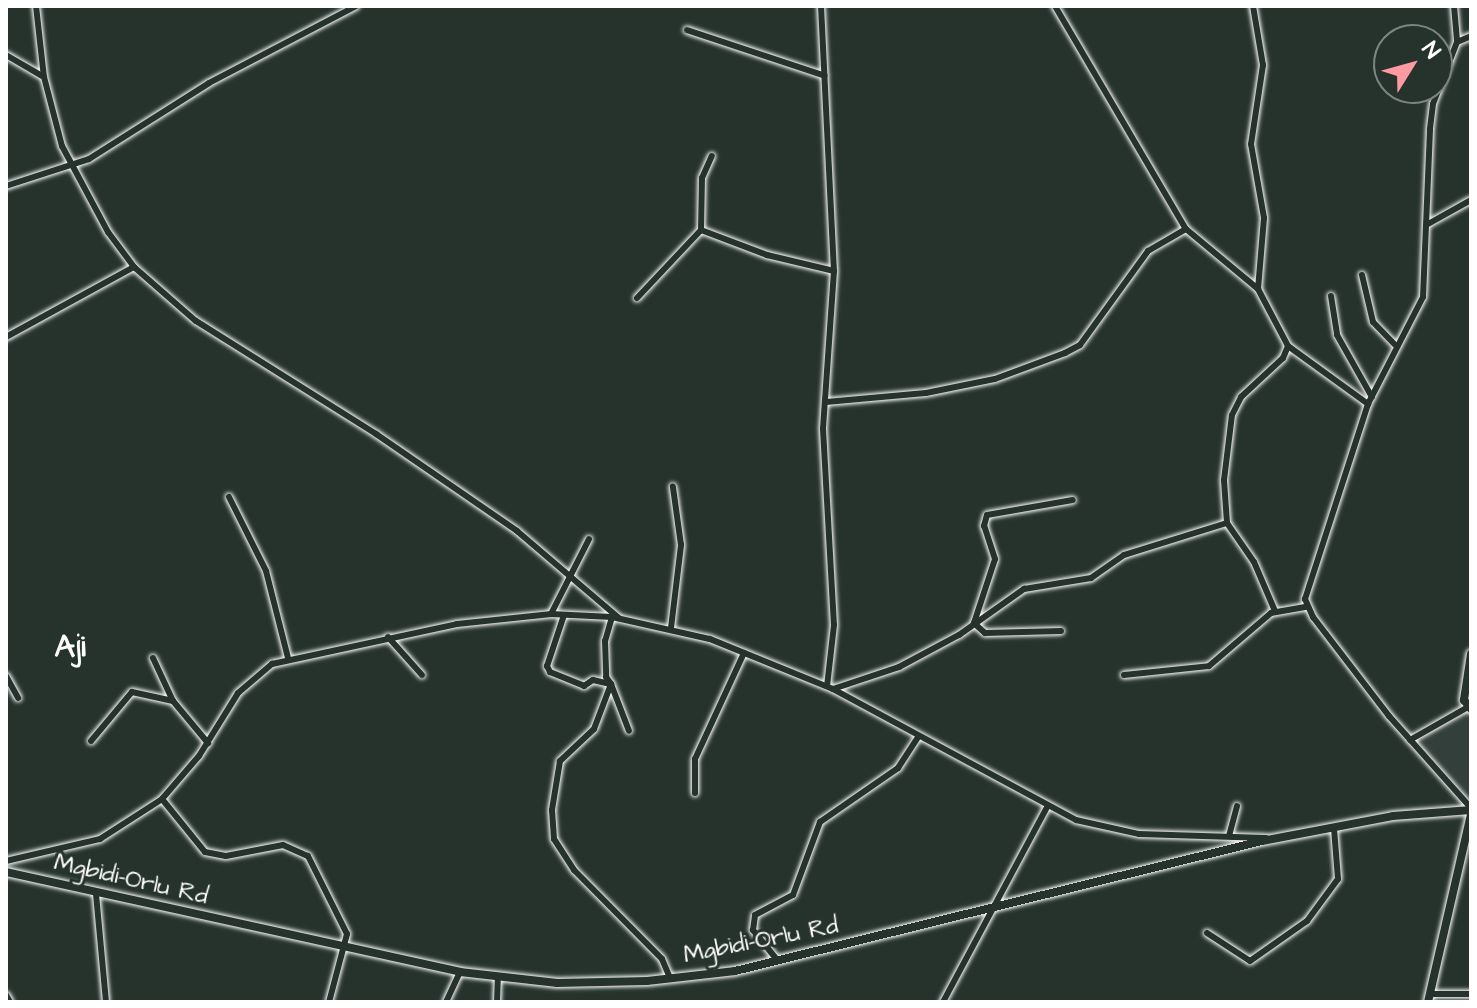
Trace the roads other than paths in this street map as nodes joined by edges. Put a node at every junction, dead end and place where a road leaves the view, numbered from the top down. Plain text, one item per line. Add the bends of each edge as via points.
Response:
1 (36, 6) edge
2 (356, 6) edge
3 (821, 6) edge
4 (1055, 6) edge
5 (1253, 6) edge
6 (1454, 6) edge
7 (687, 30) dead end
8 (1466, 41) edge
9 (6, 55) edge
10 (825, 76) junction
11 (44, 77) junction
12 (712, 156) dead end
13 (70, 164) junction
14 (6, 186) edge
15 (1471, 200) edge
16 (1428, 224) junction
17 (1186, 229) junction
18 (701, 230) junction
19 (134, 267) junction
20 (834, 271) junction
21 (1362, 275) dead end
22 (1258, 289) junction
23 (1331, 296) dead end
24 (637, 298) dead end
25 (6, 337) edge
26 (1395, 345) junction
27 (1288, 346) junction
28 (1370, 400) junction
29 (826, 402) junction
30 (673, 487) dead end
31 (229, 497) dead end
32 (1073, 500) dead end
33 (1227, 523) junction
34 (589, 539) dead end
35 (570, 577) junction
36 (1306, 607) junction
37 (1275, 611) junction
38 (551, 614) junction
39 (564, 615) junction
40 (616, 617) junction
41 (974, 623) junction
42 (671, 628) junction
43 (1061, 631) dead end
44 (388, 637) junction
45 (744, 653) junction
46 (1471, 654) edge
47 (153, 658) dead end
48 (288, 658) junction
49 (422, 675) dead end
50 (1124, 675) dead end
51 (6, 676) edge
52 (611, 684) junction
53 (830, 687) junction
54 (18, 698) dead end
55 (173, 701) junction
56 (1469, 708) edge
57 (629, 731) dead end
58 (919, 736) junction
59 (1410, 740) junction
60 (91, 741) dead end
61 (208, 743) junction
62 (695, 793) dead end
63 (162, 799) junction
64 (1237, 806) dead end
65 (1047, 807) junction
66 (1471, 811) edge
67 (1334, 828) junction
68 (1229, 836) junction
69 (1279, 838) junction
70 (6, 861) edge
71 (6, 872) edge
72 (96, 894) junction
73 (994, 908) junction
74 (1207, 933) dead end
75 (347, 948) junction
76 (778, 961) junction
77 (460, 972) junction
78 (498, 977) junction
79 (670, 978) junction
80 (1471, 994) edge
81 (6, 995) edge
82 (1429, 998) edge
83 (10, 1002) edge
84 (106, 1002) edge
85 (329, 1002) edge
86 (446, 1002) edge
87 (497, 1002) edge
88 (943, 1002) edge

1 - 11 street
2 - 13 street via 209,83 89,159
3 - 10 street
4 - 17 street
5 - 22 street via 1263,65 1251,144 1264,218
6 - 8 street
7 - 10 street
8 - 16 street via 1433,104
9 - 11 street
10 - 20 street
11 - 13 street
12 - 18 street via 702,178
13 - 14 street
13 - 19 street
15 - 16 street
16 - 26 street via 1423,297
17 - 22 street
17 - 29 street via 1148,251 1080,345 1065,353 995,379 926,393
18 - 20 street via 767,255
18 - 24 street
19 - 25 street
19 - 35 street via 196,321 376,434 517,531
20 - 29 street
21 - 26 street via 1373,322
22 - 27 street
23 - 28 street via 1337,335
26 - 28 street
27 - 28 street
27 - 33 street via 1283,358 1241,397 1232,415 1224,480
28 - 36 street
29 - 53 street via 825,503 834,625
30 - 42 street via 681,545
31 - 48 street via 266,571
32 - 41 street via 987,515 984,526 995,559
33 - 37 street via 1254,562
33 - 41 street via 1124,555 1091,578 1024,589
34 - 35 street
35 - 38 street
35 - 40 street
36 - 37 street
36 - 59 street
37 - 50 street via 1209,666
38 - 39 street
38 - 44 street
39 - 40 street
39 - 52 street via 547,666 550,672 584,686 593,680
40 - 42 street
40 - 52 street via 605,641
41 - 43 street via 985,633
41 - 53 street via 899,667
42 - 45 street
44 - 48 street
44 - 49 street
45 - 53 street
45 - 62 street via 695,759
46 - 56 main road via 1464,700
47 - 55 street
48 - 61 street via 272,664 238,693
51 - 54 street
52 - 57 street
52 - 79 street via 594,729 560,761 552,810 554,839 574,870 662,959
53 - 58 street
55 - 60 street via 132,692
55 - 61 street
56 - 59 street
58 - 65 street
58 - 76 street via 898,768 820,822 793,895 755,915 753,930
59 - 66 street
61 - 63 street
63 - 70 street via 100,839
63 - 75 street via 205,852 226,856 283,845 308,856 344,927
64 - 68 street
65 - 68 street via 1139,834
65 - 73 street
66 - 67 main road, Mgbidi-Orlu Rd via 1415,813
66 - 82 main road
67 - 69 main road, Mgbidi-Orlu Rd
67 - 74 street via 1338,879 1307,921 1250,961
68 - 69 street
69 - 73 main road, Mgbidi-Orlu Rd
71 - 72 main road, Mgbidi-Orlu Rd
72 - 75 main road, Mgbidi-Orlu Rd
72 - 84 street
73 - 76 main road, Mgbidi-Orlu Rd
73 - 88 street
75 - 77 main road, Mgbidi-Orlu Rd
75 - 85 street
76 - 79 main road, Mgbidi-Orlu Rd
77 - 78 main road, Mgbidi-Orlu Rd
77 - 86 street
78 - 79 main road, Mgbidi-Orlu Rd via 557,983
78 - 87 street
80 - 82 street
81 - 83 street

